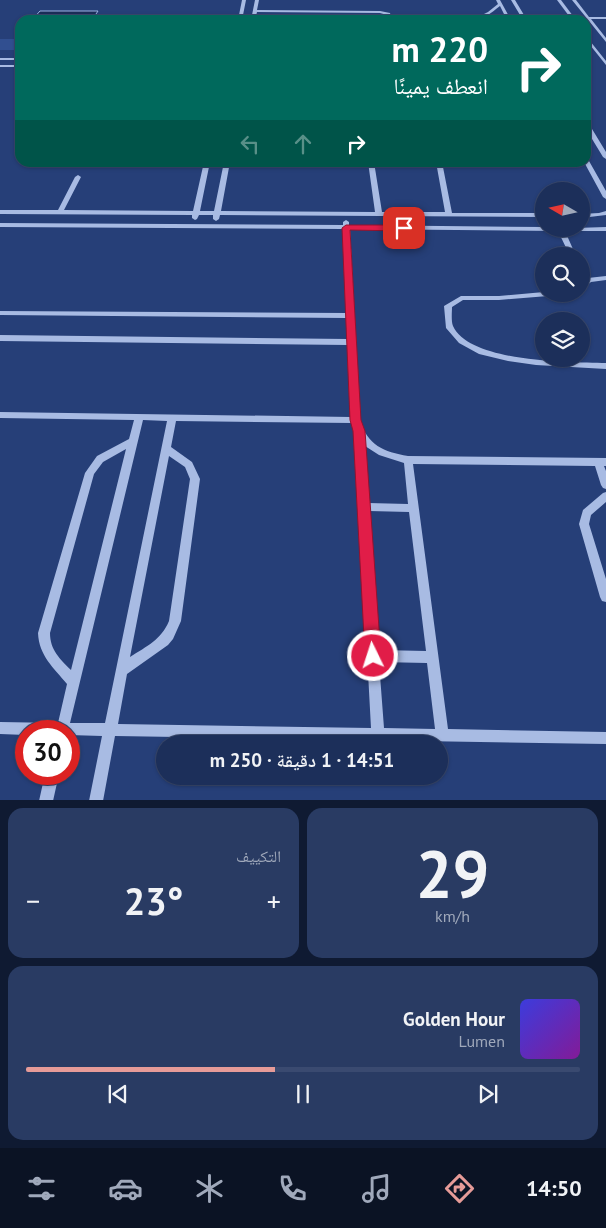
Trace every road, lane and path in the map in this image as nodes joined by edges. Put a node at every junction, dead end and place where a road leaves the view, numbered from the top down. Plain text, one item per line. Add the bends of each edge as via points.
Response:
1 (244, 0) edge
2 (257, 0) edge
3 (513, 0) edge
4 (559, 0) edge
5 (574, 0) edge
6 (499, 2) edge
7 (255, 10) junction
8 (241, 15) edge
9 (254, 15) edge
10 (389, 15) edge
11 (485, 15) edge
12 (506, 15) edge
13 (522, 15) edge
14 (570, 15) edge
15 (586, 15) edge
16 (591, 18) edge
17 (606, 18) edge
18 (591, 22) edge
19 (606, 41) edge
20 (591, 44) edge
21 (0, 59) edge
22 (15, 59) edge
23 (606, 64) edge
24 (0, 66) edge
25 (15, 66) edge
26 (591, 132) edge
27 (606, 157) edge
28 (206, 167) edge
29 (225, 167) edge
30 (372, 167) edge
31 (440, 167) edge
32 (589, 167) edge
33 (78, 177) dead end
34 (606, 197) edge
35 (0, 212) edge
36 (60, 212) junction
37 (196, 213) junction
38 (217, 213) junction
39 (345, 214) junction
40 (379, 214) junction
41 (605, 214) edge
42 (449, 215) junction
43 (590, 215) edge
44 (535, 216) edge
45 (0, 225) edge
46 (193, 226) junction
47 (214, 227) junction
48 (346, 228) junction
49 (535, 229) edge
50 (590, 229) edge
51 (606, 229) edge
52 (606, 278) edge
53 (590, 279) edge
54 (535, 295) edge
55 (0, 313) edge
56 (350, 316) junction
57 (0, 338) edge
58 (352, 342) junction
59 (606, 366) edge
60 (0, 415) edge
61 (138, 417) junction
62 (172, 417) junction
63 (356, 420) junction
64 (359, 431) junction
65 (132, 442) junction
66 (166, 449) junction
67 (408, 460) junction
68 (602, 462) edge
69 (606, 485) edge
70 (606, 496) edge
71 (363, 507) junction
72 (414, 508) junction
73 (606, 597) edge
74 (373, 656) junction
75 (432, 657) junction
76 (122, 670) junction
77 (74, 683) junction
78 (65, 720) edge
79 (0, 728) edge
80 (15, 728) edge
81 (80, 730) edge
82 (110, 730) junction
83 (378, 734) junction
84 (442, 735) joint
85 (448, 735) edge
86 (606, 738) edge
87 (49, 785) edge
88 (46, 800) edge
89 (96, 800) edge

1 - 8 street
2 - 7 street
3 - 13 street
4 - 14 street
5 - 15 street
6 - 11 street
6 - 12 street
7 - 9 street
7 - 10 street via 380,12
16 - 17 street
18 - 19 street
20 - 23 street
21 - 22 street
24 - 25 street
26 - 27 street
28 - 37 street
29 - 38 street
30 - 40 street
31 - 42 street
32 - 34 street
33 - 36 street
35 - 36 street
36 - 37 street
37 - 38 street
37 - 46 street
38 - 39 street
38 - 47 street
39 - 40 street
39 - 48 street
40 - 42 street
41 - 43 street
42 - 44 street
45 - 46 street
46 - 47 street
47 - 48 street
48 - 49 street
48 - 56 street
50 - 51 street
52 - 53 street
54 - 59 street via 461,298 448,306 447,319 460,340 490,355
55 - 56 street
56 - 58 street
57 - 58 street
58 - 63 street
60 - 61 street
61 - 62 street
61 - 65 street
62 - 63 street
62 - 66 street
63 - 64 street
64 - 67 street via 378,451
64 - 71 street
65 - 77 street
65 - 77 street via 100,459 90,473 44,633 46,650
66 - 76 street
66 - 76 street via 189,465 195,480 175,621 164,641
67 - 68 street
67 - 72 street
68 - 69 street
70 - 73 street via 587,513 584,524
71 - 72 street
71 - 74 street
72 - 75 street
74 - 75 street
74 - 83 street
75 - 84 street
76 - 82 street
77 - 78 street
79 - 80 street
81 - 82 street
82 - 83 street
82 - 89 street
83 - 84 street
85 - 86 street
87 - 88 street

